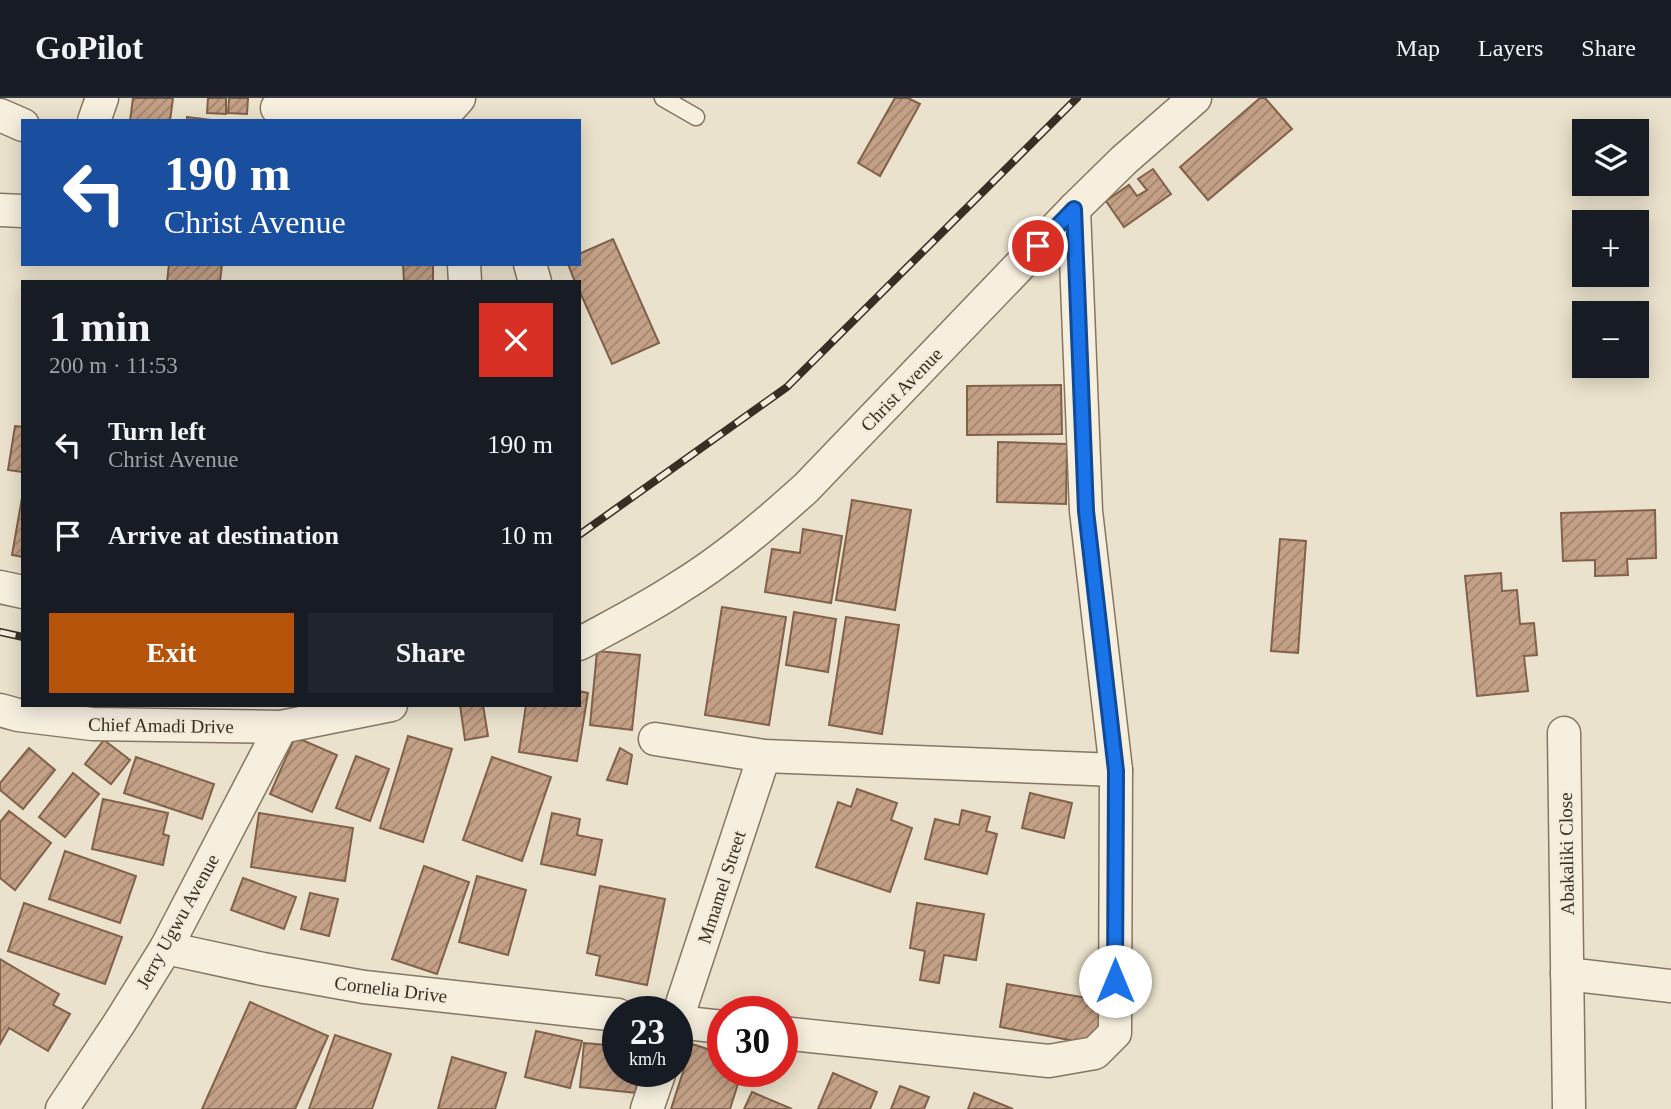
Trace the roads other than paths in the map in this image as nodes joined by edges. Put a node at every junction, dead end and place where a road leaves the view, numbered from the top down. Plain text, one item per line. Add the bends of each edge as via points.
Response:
1 (102, 98) edge
2 (663, 98) edge
3 (1195, 98) edge
4 (458, 106) edge
5 (277, 108) dead end
6 (0, 115) edge
7 (696, 117) dead end
8 (95, 119) edge
9 (21, 124) edge
10 (1074, 209) junction
11 (0, 210) edge
12 (21, 211) edge
13 (0, 587) edge
14 (21, 592) edge
15 (581, 643) edge
16 (381, 707) edge
17 (0, 710) edge
18 (281, 727) junction
19 (1564, 733) dead end
20 (655, 739) dead end
21 (764, 756) junction
22 (1116, 771) junction
23 (166, 948) junction
24 (1567, 974) junction
25 (1671, 986) edge
26 (685, 996) edge
27 (602, 1013) edge
28 (798, 1035) edge
29 (655, 1087) edge
30 (62, 1109) edge
31 (647, 1109) edge
32 (1569, 1109) edge

1 - 8 street
2 - 7 lane
3 - 10 street, Christ Avenue
4 - 5 street via 435,112
6 - 9 street
10 - 15 street, Christ Avenue via 773,518 678,588
10 - 22 street via 1086,511
11 - 12 street
13 - 14 street
16 - 18 street
17 - 18 street, Chief Amadi Drive via 92,724
18 - 23 street, Jerry Ugwu Avenue
19 - 24 street, Abakaliki Close
20 - 21 street
21 - 22 street
21 - 26 street, Mmamel Street
22 - 28 street via 1115,1033 1094,1053 1049,1060
23 - 27 street, Cornelia Drive via 364,987
23 - 30 street, Jerry Ugwu Avenue
24 - 25 street
24 - 32 street, Abakaliki Close
29 - 31 street

